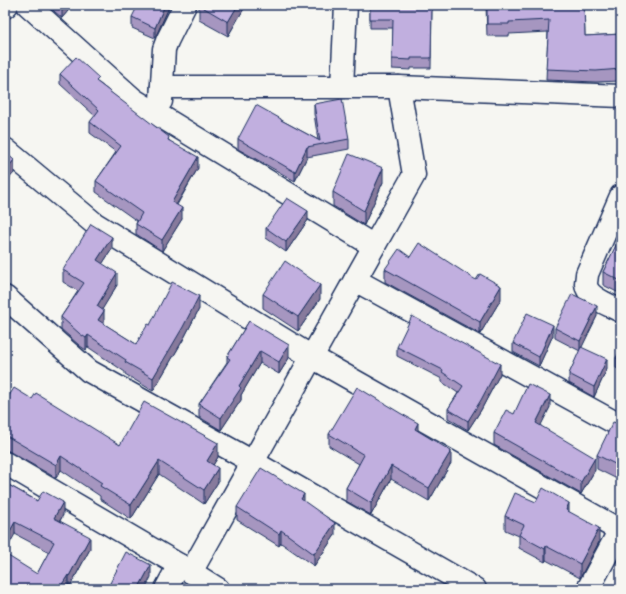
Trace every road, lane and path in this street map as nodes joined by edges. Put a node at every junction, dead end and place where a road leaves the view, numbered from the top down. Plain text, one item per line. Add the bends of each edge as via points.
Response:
1 (28, 5) edge
2 (185, 5) edge
3 (346, 5) edge
4 (162, 87) junction
5 (342, 87) junction
6 (399, 87) junction
7 (621, 96) edge
8 (160, 117) junction
9 (5, 149) edge
10 (621, 196) edge
11 (374, 246) junction
12 (355, 280) junction
13 (5, 297) edge
14 (621, 311) edge
15 (312, 357) junction
16 (621, 426) edge
17 (253, 462) junction
18 (5, 463) edge
19 (621, 530) edge
20 (186, 569) junction
21 (166, 589) edge
22 (218, 589) edge
23 (475, 589) edge
24 (588, 589) edge

1 - 8 street via 134,100
2 - 4 street via 164,49
3 - 5 street
4 - 5 street
4 - 8 street
5 - 6 street
6 - 7 street
6 - 11 street via 414,175
8 - 11 street
9 - 15 street via 96,224
10 - 14 street via 587,274 586,285 590,293
11 - 12 street
12 - 15 street
12 - 16 street
13 - 17 street via 89,371
15 - 17 street
15 - 19 street
17 - 20 street
17 - 23 street
18 - 20 street
19 - 24 street
20 - 21 street
20 - 22 street

